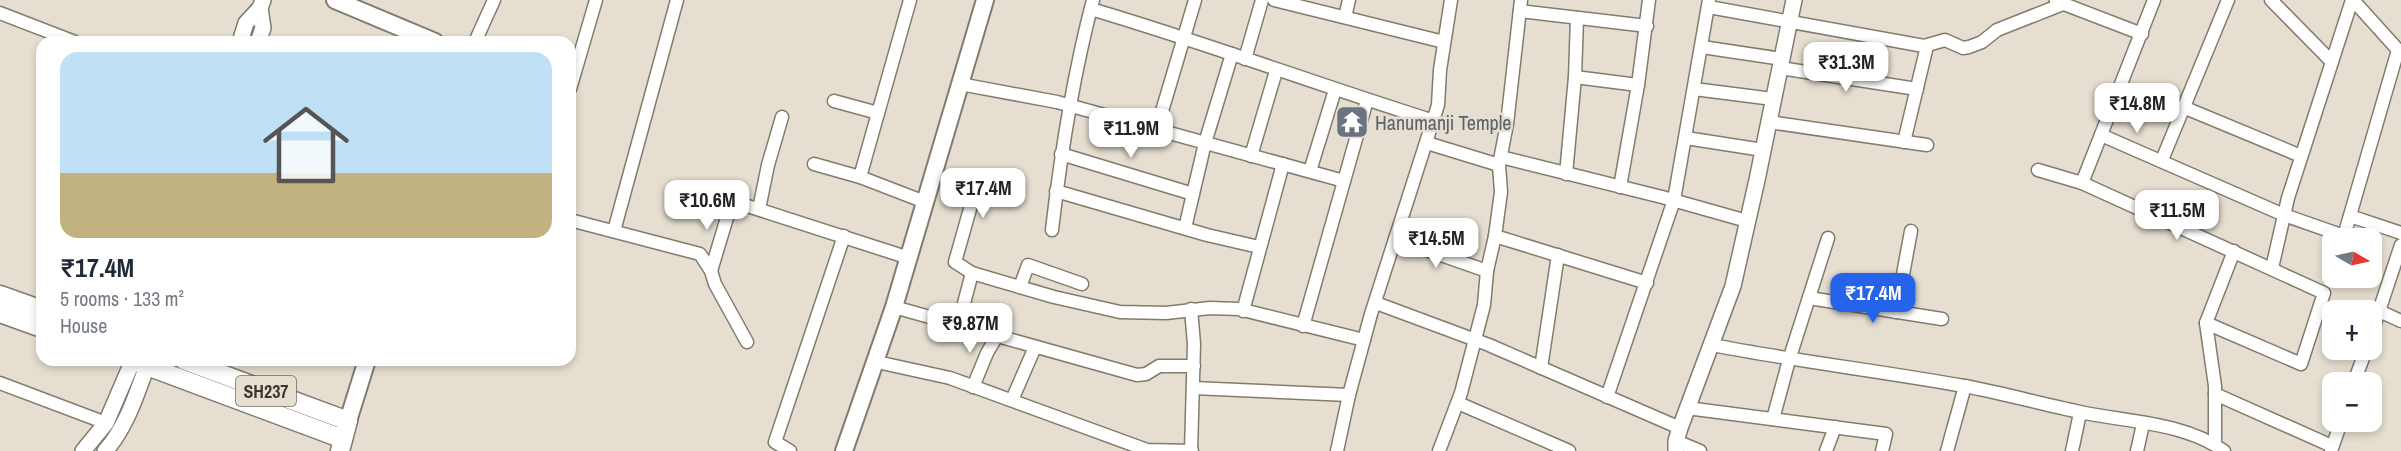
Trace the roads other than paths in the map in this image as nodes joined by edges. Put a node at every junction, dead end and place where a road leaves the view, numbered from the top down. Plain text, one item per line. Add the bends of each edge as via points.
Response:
1 (334, 0) edge
2 (494, 0) edge
3 (596, 0) edge
4 (677, 0) edge
5 (910, 0) edge
6 (1195, 0) edge
7 (1262, 0) edge
8 (1274, 0) edge
9 (1349, 0) edge
10 (1451, 0) edge
11 (1649, 0) edge
12 (1794, 0) edge
13 (2154, 0) edge
14 (2228, 0) edge
15 (2271, 0) edge
16 (2353, 0) edge
17 (980, 1) edge
18 (2058, 2) edge
19 (262, 4) edge
20 (1092, 4) edge
21 (1709, 4) edge
22 (1520, 6) edge
23 (2086, 6) edge
24 (0, 13) edge
25 (1345, 17) junction
26 (1577, 18) junction
27 (1790, 21) junction
28 (1647, 27) junction
29 (2142, 34) junction
30 (59, 36) edge
31 (242, 36) edge
32 (260, 36) edge
33 (421, 36) edge
34 (478, 36) edge
35 (1184, 37) junction
36 (1444, 42) junction
37 (1927, 46) junction
38 (1702, 47) junction
39 (1232, 54) junction
40 (1245, 59) junction
41 (576, 62) edge
42 (2332, 62) junction
43 (1781, 63) junction
44 (1276, 70) junction
45 (1575, 77) junction
46 (960, 84) junction
47 (1638, 85) junction
48 (1694, 89) junction
49 (1917, 89) junction
50 (1335, 90) junction
51 (1773, 99) junction
52 (1367, 100) junction
53 (834, 101) dead end
54 (1069, 105) junction
55 (2184, 107) junction
56 (878, 113) junction
57 (782, 117) dead end
58 (1434, 121) junction
59 (1769, 123) junction
60 (1157, 128) junction
61 (2101, 135) junction
62 (1686, 138) junction
63 (1904, 142) junction
64 (1205, 143) junction
65 (1427, 143) junction
66 (1927, 145) dead end
67 (1763, 150) junction
68 (1061, 154) junction
69 (1251, 156) junction
70 (2301, 156) junction
71 (2162, 160) junction
72 (1500, 161) junction
73 (814, 164) dead end
74 (1283, 164) junction
75 (2038, 170) dead end
76 (1310, 171) junction
77 (1566, 174) junction
78 (860, 177) junction
79 (979, 177) dead end
80 (1344, 181) junction
81 (2082, 183) junction
82 (1620, 187) junction
83 (1056, 191) junction
84 (1193, 194) junction
85 (1674, 200) junction
86 (925, 202) junction
87 (759, 209) junction
88 (2284, 214) junction
89 (2350, 216) junction
90 (1747, 221) junction
91 (576, 222) edge
92 (1185, 228) junction
93 (1052, 230) dead end
94 (614, 231) junction
95 (1911, 231) dead end
96 (2401, 233) edge
97 (844, 236) junction
98 (1495, 236) junction
99 (1828, 238) dead end
100 (1395, 239) junction
101 (2401, 245) edge
102 (1259, 247) junction
103 (2234, 251) junction
104 (1558, 255) junction
105 (909, 258) junction
106 (2272, 268) junction
107 (711, 271) junction
108 (1487, 271) junction
109 (972, 273) junction
110 (1647, 283) junction
111 (1082, 284) dead end
112 (1020, 287) junction
113 (0, 295) edge
114 (1809, 298) junction
115 (2382, 302) edge
116 (1376, 303) junction
117 (894, 307) junction
118 (36, 308) edge
119 (1191, 309) junction
120 (1243, 310) junction
121 (1896, 312) junction
122 (2382, 312) edge
123 (0, 313) edge
124 (1942, 319) dead end
125 (2401, 321) edge
126 (2206, 323) junction
127 (36, 326) edge
128 (958, 326) junction
129 (1303, 326) junction
130 (998, 336) junction
131 (1364, 340) junction
132 (1476, 340) junction
133 (747, 342) dead end
134 (1712, 345) junction
135 (1035, 347) junction
136 (1789, 360) junction
137 (877, 362) junction
138 (136, 366) edge
139 (138, 366) edge
140 (151, 366) edge
141 (200, 366) edge
142 (365, 366) edge
143 (1194, 366) junction
144 (1541, 368) junction
145 (0, 383) edge
146 (1965, 386) junction
147 (972, 387) junction
148 (1193, 388) junction
149 (1349, 394) junction
150 (2215, 394) junction
151 (1607, 397) junction
152 (1012, 400) junction
153 (1458, 403) junction
154 (1687, 408) junction
155 (2080, 412) junction
156 (1773, 419) junction
157 (348, 421) junction
158 (106, 423) junction
159 (2143, 424) junction
160 (1835, 427) junction
161 (2338, 432) edge
162 (1677, 440) edge
163 (342, 445) edge
164 (2219, 448) edge
165 (2332, 449) edge
166 (83, 451) edge
167 (105, 451) edge
168 (790, 451) edge
169 (844, 451) edge
170 (1191, 451) edge
171 (1337, 451) edge
172 (1440, 451) edge
173 (1569, 451) edge
174 (1700, 451) edge
175 (1826, 451) edge
176 (1882, 451) edge
177 (1947, 451) edge
178 (2072, 451) edge
179 (2137, 451) edge

1 - 33 main road
2 - 34 street
3 - 41 street
4 - 94 street
5 - 56 street
6 - 35 street
7 - 40 street
8 - 25 street
9 - 25 street
10 - 36 street
11 - 28 street
12 - 27 street
13 - 29 street
14 - 55 street
15 - 42 street
16 - 42 street
16 - 89 street via 2398,50
17 - 46 main road
18 - 23 street
18 - 37 street via 1969,47 1945,40
19 - 31 street via 246,23
19 - 32 street
20 - 35 street
20 - 54 street
21 - 27 street
21 - 38 street
22 - 26 street
22 - 72 street
23 - 29 street
24 - 30 street
25 - 36 street
26 - 28 street
26 - 45 street
27 - 37 street
27 - 43 street
28 - 47 street
29 - 61 street
35 - 39 street
35 - 60 street
36 - 58 street
37 - 49 street
38 - 43 street
38 - 48 street
39 - 40 street
39 - 64 street
40 - 44 street
42 - 70 street
43 - 49 street
43 - 51 street
44 - 50 street
44 - 69 street
45 - 47 street
45 - 77 street
46 - 54 street
46 - 86 main road
47 - 82 street
48 - 51 street
48 - 62 street
49 - 63 street
50 - 52 street
50 - 76 street
51 - 59 street
52 - 58 street
52 - 80 street
53 - 56 street
54 - 60 street
54 - 68 street
55 - 70 street
55 - 71 street
56 - 78 street
57 - 87 street
58 - 65 street
59 - 63 street
59 - 67 street
60 - 64 street
61 - 71 street
61 - 81 street
62 - 67 street
62 - 85 street
63 - 66 street
64 - 69 street
64 - 84 street
65 - 72 street
65 - 100 street
67 - 90 street
68 - 83 street
68 - 84 street
69 - 74 street
70 - 88 street
71 - 88 street
72 - 77 street
72 - 98 street via 1501,192
73 - 78 street
74 - 76 street
74 - 102 street
75 - 81 street
76 - 80 street
77 - 82 street
78 - 86 street
79 - 109 street via 956,262
80 - 129 street
81 - 103 street
82 - 85 street
83 - 92 street
83 - 93 street
84 - 92 street
85 - 90 street
85 - 110 street
86 - 105 main road
87 - 97 street
87 - 107 street via 732,201
88 - 89 street via 2344,236
88 - 106 street
89 - 96 street
90 - 134 street via 1732,286
91 - 94 street
92 - 102 street
94 - 107 street via 700,254
95 - 121 street
97 - 105 street
97 - 168 street via 775,442
98 - 104 street
98 - 108 street
99 - 114 street
100 - 108 street
100 - 116 street
101 - 115 street
102 - 120 street
103 - 106 street
103 - 126 street
104 - 110 street
104 - 144 street
105 - 117 main road
106 - 126 street via 2324,293 2301,363
107 - 133 street
108 - 132 street
109 - 112 street
109 - 128 street
110 - 151 street
111 - 112 street via 1028,265
112 - 119 street via 1120,312
113 - 118 main road
114 - 121 street
114 - 136 street
116 - 131 street
116 - 132 street
117 - 128 street
117 - 137 main road
119 - 120 street
119 - 143 street
120 - 129 street
121 - 124 street
122 - 125 street
123 - 127 main road
126 - 150 street
128 - 130 street
129 - 131 street
130 - 135 street
130 - 147 street
131 - 149 street
132 - 144 street
132 - 153 street
134 - 136 street
134 - 154 street
135 - 143 street via 1137,375 1146,375 1159,366
135 - 152 street
136 - 146 street
136 - 156 street
137 - 147 street via 950,378
137 - 169 main road
138 - 158 street
139 - 167 street via 122,426
140 - 163 main road
141 - 157 main road, SH237
142 - 157 main road
143 - 148 street
144 - 151 street
145 - 158 street
146 - 155 street
146 - 177 street
147 - 152 street
148 - 149 street
148 - 170 street
149 - 171 street
150 - 164 street
150 - 165 street
151 - 162 street
152 - 170 street via 1147,450
153 - 172 street
153 - 173 street
154 - 156 street
154 - 162 street
155 - 159 street
155 - 178 street
156 - 160 street
157 - 163 main road
158 - 166 street
159 - 164 street via 2183,431
159 - 179 street
160 - 175 street
160 - 176 street via 1886,434
161 - 165 street
162 - 174 street

